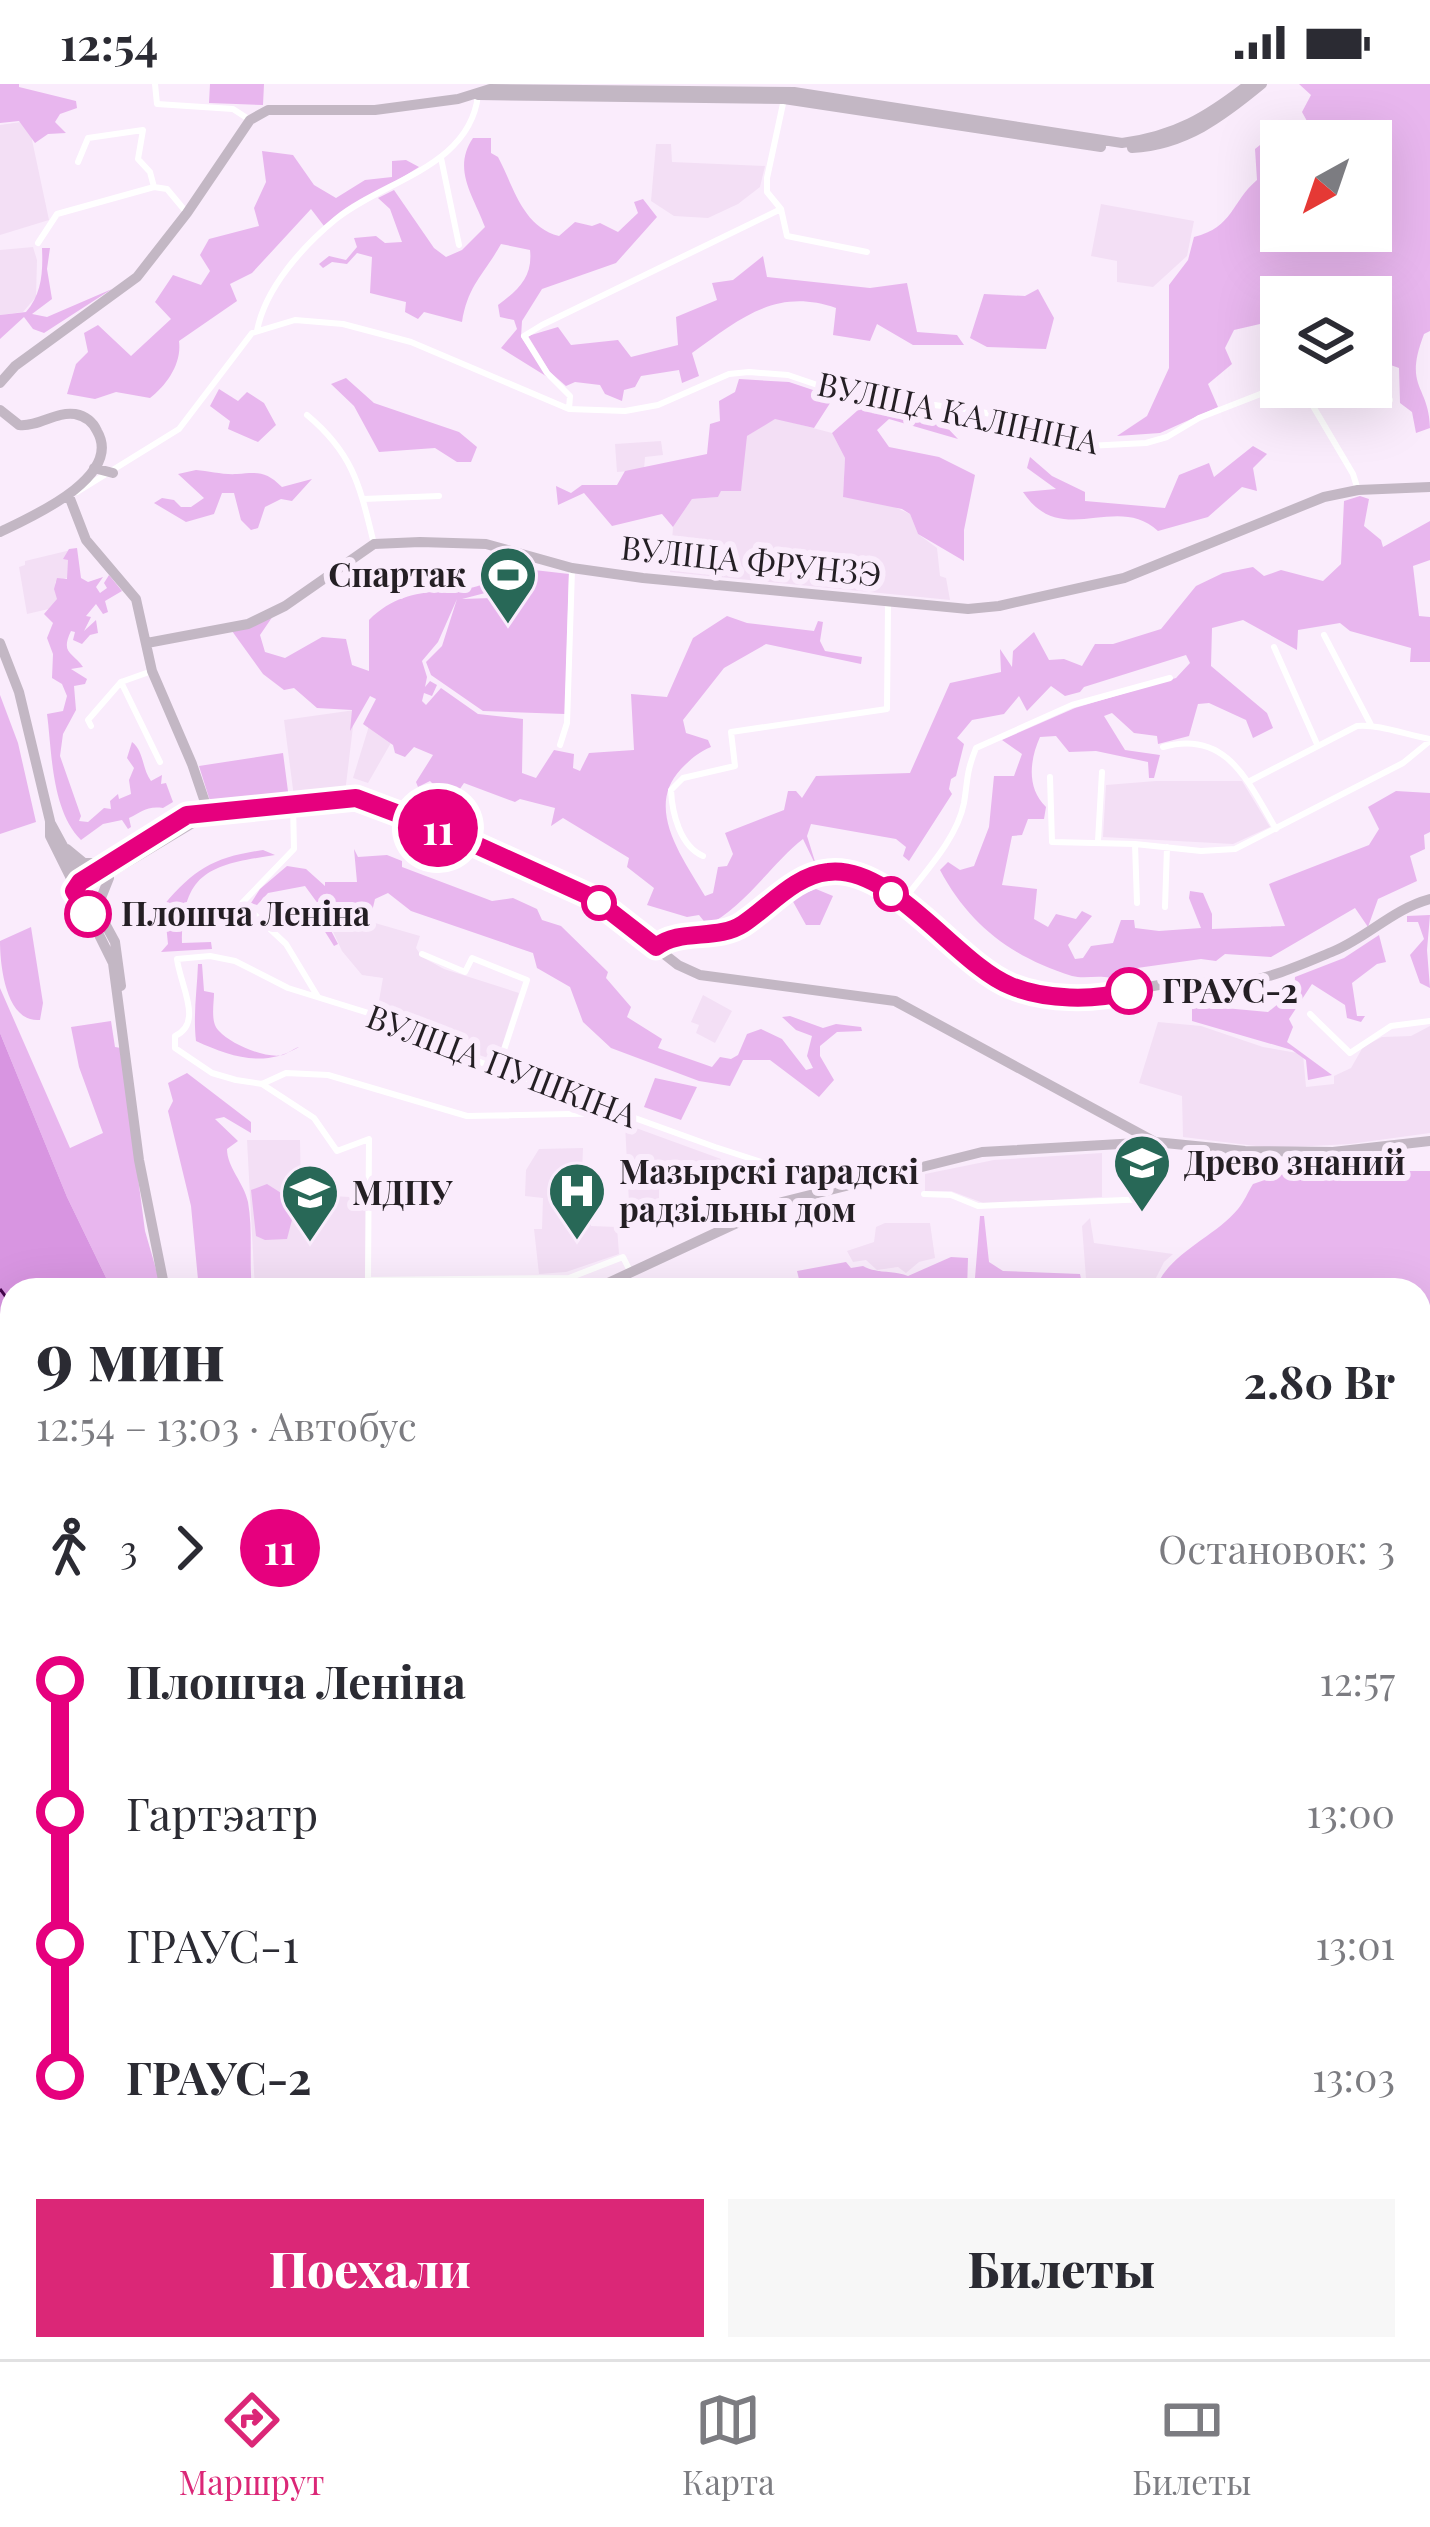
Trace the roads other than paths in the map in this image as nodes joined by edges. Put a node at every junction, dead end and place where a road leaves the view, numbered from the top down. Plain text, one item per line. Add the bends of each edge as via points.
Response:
1 (154, 84) edge
2 (1249, 84) edge
3 (1262, 84) edge
4 (478, 94) junction
5 (791, 94) edge
6 (250, 120) junction
7 (1144, 144) junction
8 (441, 158) junction
9 (78, 162) dead end
10 (154, 187) junction
11 (781, 208) junction
12 (187, 213) junction
13 (38, 243) dead end
14 (459, 245) dead end
15 (867, 252) dead end
16 (256, 331) junction
17 (0, 383) edge
18 (1260, 394) edge
19 (1314, 408) edge
20 (0, 410) edge
21 (569, 410) junction
22 (308, 415) dead end
23 (130, 463) junction
24 (94, 468) junction
25 (113, 473) junction
26 (1430, 487) edge
27 (1358, 490) junction
28 (69, 496) junction
29 (440, 496) dead end
30 (363, 499) junction
31 (0, 532) edge
32 (374, 544) junction
33 (572, 568) junction
34 (888, 604) junction
35 (1324, 635) dead end
36 (0, 643) edge
37 (147, 644) junction
38 (1274, 647) dead end
39 (152, 671) junction
40 (1170, 677) dead end
41 (121, 682) junction
42 (1371, 724) junction
43 (91, 726) dead end
44 (1430, 740) edge
45 (1317, 744) junction
46 (560, 745) dead end
47 (1163, 747) dead end
48 (160, 762) dead end
49 (1102, 772) dead end
50 (1050, 777) dead end
51 (1248, 782) junction
52 (293, 804) junction
53 (208, 814) junction
54 (50, 821) junction
55 (1276, 829) junction
56 (57, 834) junction
57 (153, 836) junction
58 (1098, 841) junction
59 (1135, 844) junction
60 (1167, 847) junction
61 (140, 855) junction
62 (703, 856) dead end
63 (79, 888) junction
64 (1430, 899) edge
65 (903, 901) junction
66 (1138, 903) dead end
67 (1165, 907) dead end
68 (115, 942) junction
69 (656, 947) junction
70 (422, 954) dead end
71 (303, 974) junction
72 (288, 988) junction
73 (119, 991) junction
74 (320, 1000) junction
75 (1310, 1014) dead end
76 (1430, 1021) edge
77 (499, 1069) junction
78 (262, 1084) junction
79 (620, 1113) junction
80 (1119, 1124) junction
81 (1152, 1142) junction
82 (1430, 1142) edge
83 (1114, 1144) junction
84 (823, 1189) junction
85 (924, 1194) dead end
86 (630, 1271) junction
87 (163, 1278) edge
88 (368, 1278) edge
89 (569, 1278) edge
90 (616, 1278) edge

1 - 6 street via 157,104 233,109
2 - 7 main road via 1189,127
3 - 7 main road via 1192,134
4 - 5 main road
4 - 6 main road via 375,110 268,110
4 - 8 street via 469,126
5 - 7 main road via 1084,146
5 - 11 street via 767,178
6 - 12 main road
8 - 14 street
8 - 16 street via 338,218 281,276
9 - 10 street via 88,138 143,130 139,160
10 - 12 street via 167,189
10 - 13 street via 57,214
11 - 15 street via 787,236
11 - 21 street via 524,335 570,396
12 - 17 main road via 128,286
16 - 21 street, ВУЛІЦА КАЛІНІНА via 295,320 343,324 452,357
16 - 23 street via 187,421
18 - 21 street, ВУЛІЦА КАЛІНІНА via 1167,437 1115,446 1087,446 1055,429 973,410 841,394 788,375 749,372 658,405
19 - 27 street
20 - 24 main road via 28,426 71,413 86,418 100,437
22 - 30 street via 340,445
23 - 24 street
23 - 25 street
24 - 25 main road
24 - 28 main road
25 - 28 street
26 - 27 main road, ВУЛІЦА ФРУНЗЭ
27 - 34 main road, ВУЛІЦА ФРУНЗЭ via 1270,516 1124,578 998,606
28 - 31 main road
28 - 37 main road via 86,540 136,599
29 - 30 street
30 - 32 street
32 - 33 main road, ВУЛІЦА ФРУНЗЭ via 486,544
32 - 37 main road via 248,624
33 - 34 main road, ВУЛІЦА ФРУНЗЭ
33 - 46 street
34 - 62 street via 887,710 731,732 735,766 683,778 671,790 675,819
35 - 42 street
36 - 54 main road
37 - 39 main road
38 - 45 street
39 - 41 street
39 - 53 main road
40 - 65 street via 1072,705 976,748 964,776 964,806
41 - 43 street
41 - 48 street
42 - 44 street
42 - 45 street
44 - 55 street via 1403,763
45 - 51 street
47 - 51 street via 1187,740 1222,752
49 - 58 street
50 - 58 street via 1052,842
51 - 55 street
52 - 53 main road
52 - 69 main road via 356,798 423,822 593,898
52 - 71 street via 294,849 242,903 286,944
53 - 57 main road via 187,815
53 - 61 main road
54 - 56 main road
54 - 63 main road
55 - 60 street via 1234,849
56 - 57 main road via 76,859 92,865
56 - 63 main road
57 - 63 main road
58 - 59 street
59 - 60 street
59 - 66 street
60 - 67 street
61 - 63 main road
61 - 68 main road via 101,894
63 - 68 main road
63 - 73 main road via 110,951
64 - 65 main road via 1402,908 1365,938 1252,980 1073,998 993,976
65 - 69 main road via 826,872 740,926
68 - 73 main road
69 - 80 main road via 712,980 895,1000
70 - 77 street via 465,972 472,958 527,980
71 - 72 street
71 - 74 street
72 - 74 street, ВУЛІЦА ПУШКІНА
72 - 78 street, ВУЛІЦА ПУШКІНА via 235,961 177,959 191,1020 175,1048 212,1073
73 - 87 main road
74 - 77 street, ВУЛІЦА ПУШКІНА via 388,1019
75 - 76 street via 1350,1053 1391,1026
77 - 79 street, ВУЛІЦА ПУШКІНА
78 - 79 street via 309,1072 467,1116
78 - 88 street via 314,1118 337,1150 369,1139
79 - 84 street, ВУЛІЦА ПУШКІНА via 806,1176
80 - 81 main road
80 - 83 main road via 1122,1138
81 - 82 main road via 1314,1153
81 - 83 main road
81 - 85 street via 1149,1198 978,1206
83 - 84 main road via 982,1152
84 - 86 main road
86 - 89 street via 623,1258
86 - 90 main road

